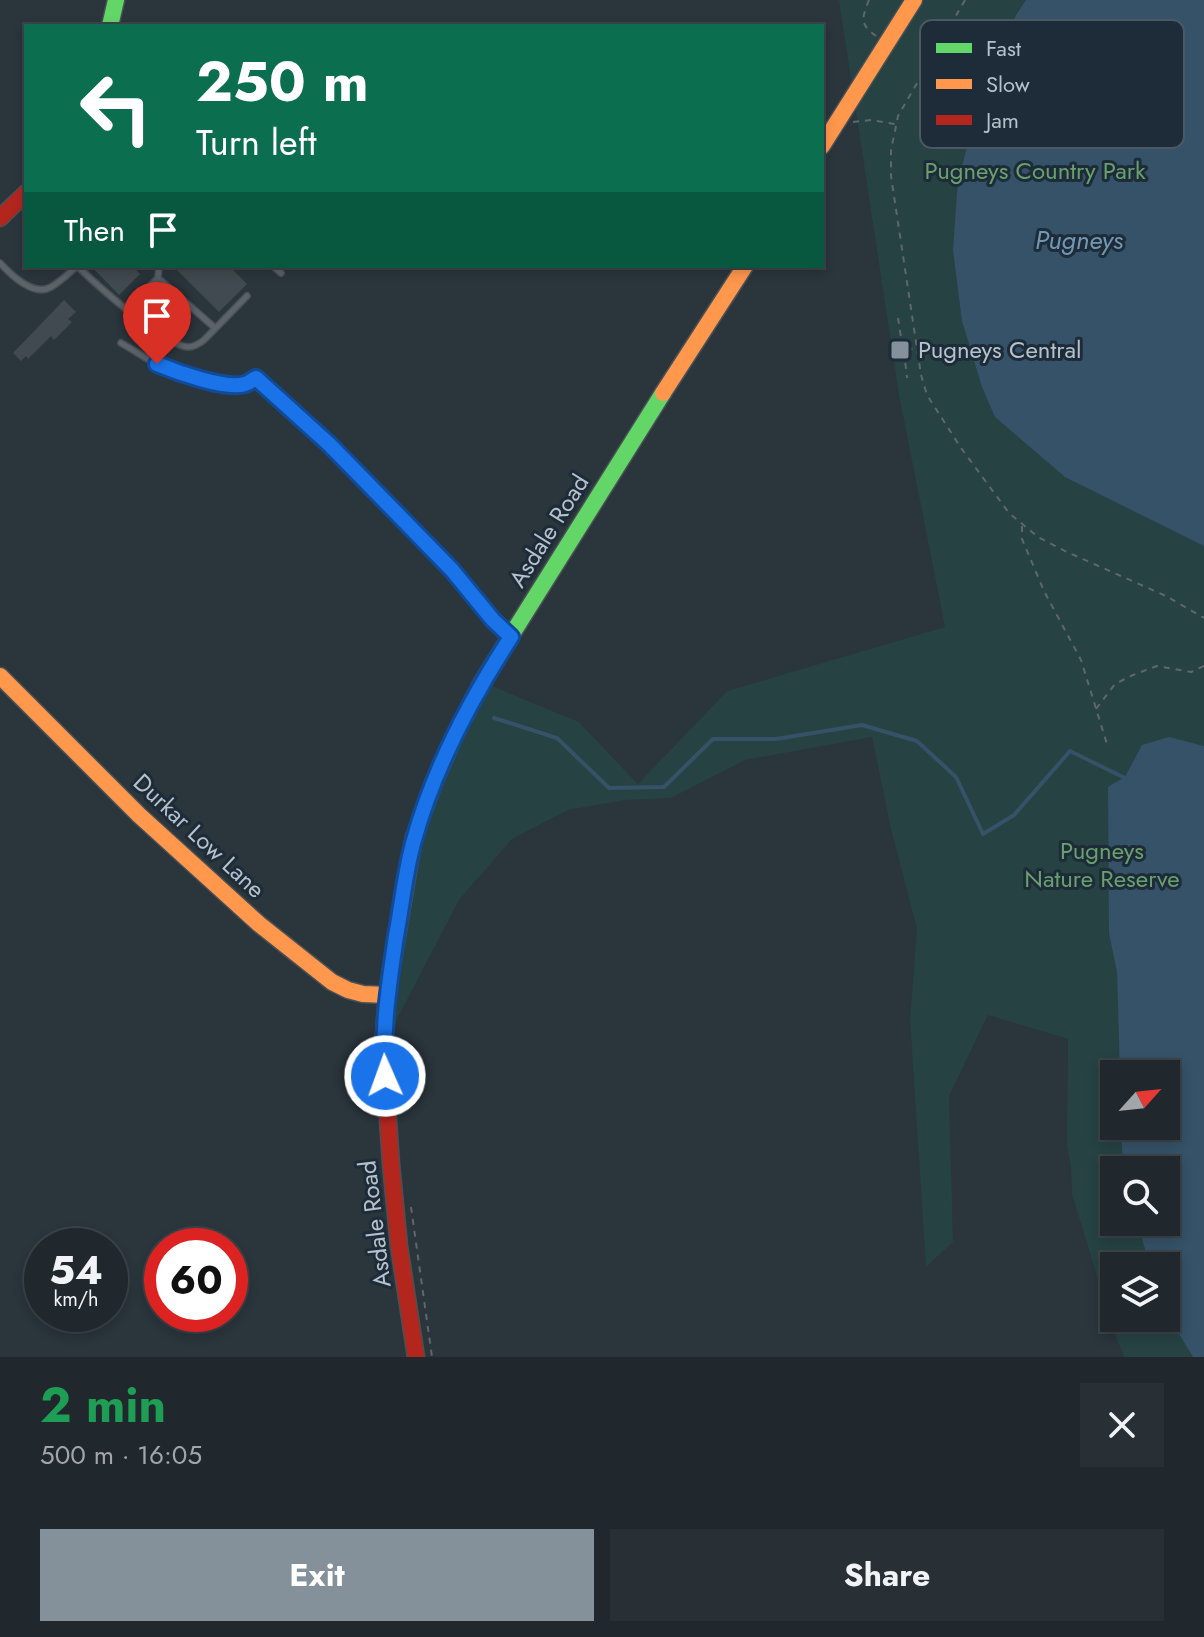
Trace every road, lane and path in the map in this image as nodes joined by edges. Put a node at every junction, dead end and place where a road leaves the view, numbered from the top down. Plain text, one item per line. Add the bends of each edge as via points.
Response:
1 (116, 0) edge
2 (869, 0) edge
3 (914, 0) edge
4 (965, 0) edge
5 (953, 20) edge
6 (110, 24) edge
7 (886, 43) junction
8 (920, 76) edge
9 (848, 122) dead end
10 (895, 124) junction
11 (824, 143) edge
12 (24, 195) edge
13 (0, 218) edge
14 (0, 263) edge
15 (75, 268) edge
16 (79, 268) edge
17 (159, 268) edge
18 (275, 268) edge
19 (744, 268) edge
20 (281, 273) dead end
21 (158, 278) junction
22 (247, 296) dead end
23 (126, 309) junction
24 (898, 318) dead end
25 (215, 328) junction
26 (121, 343) dead end
27 (917, 348) junction
28 (903, 350) junction
29 (907, 378) dead end
30 (1022, 525) junction
31 (1204, 618) edge
32 (511, 637) junction
33 (1204, 666) edge
34 (0, 676) edge
35 (1095, 710) junction
36 (1107, 744) dead end
37 (387, 995) junction
38 (409, 1195) dead end
39 (416, 1357) edge
40 (432, 1357) edge

1 - 6 main road
2 - 7 path via 863,13 865,28
3 - 7 main road
4 - 5 path
7 - 11 main road
8 - 10 path
9 - 10 path
10 - 27 path via 891,176
12 - 13 main road
14 - 15 lane via 40,290
16 - 23 lane
17 - 21 lane
18 - 20 lane
19 - 32 main road, Asdale Road
21 - 23 lane
21 - 25 lane
22 - 25 lane
23 - 25 lane via 188,347
24 - 28 path
26 - 32 lane via 178,373 234,385 256,378 330,445
27 - 28 path
27 - 30 path via 927,395 987,484
28 - 29 path
30 - 31 path
30 - 35 path via 1022,539 1044,591 1081,660
32 - 37 main road, Asdale Road via 455,735 413,841
33 - 35 path via 1191,672 1157,666 1133,675 1115,684
34 - 37 main road, Durkar Low Lane via 139,815 259,924 332,982 363,994
35 - 36 path
37 - 39 main road, Asdale Road via 383,1046 391,1164
38 - 40 path

